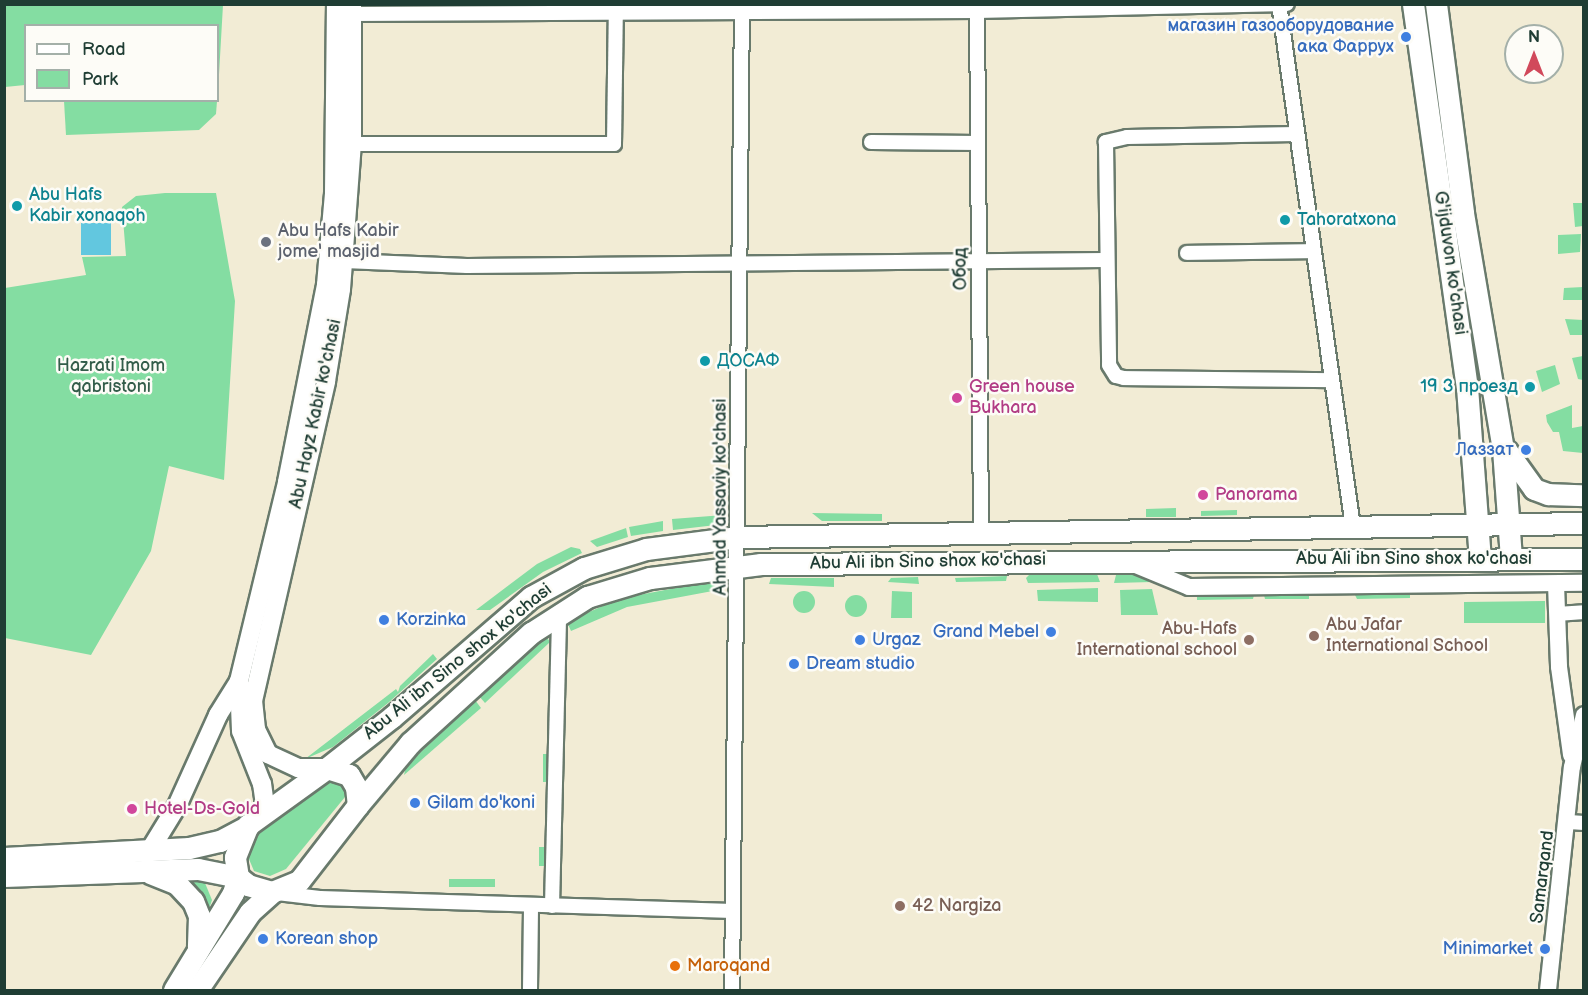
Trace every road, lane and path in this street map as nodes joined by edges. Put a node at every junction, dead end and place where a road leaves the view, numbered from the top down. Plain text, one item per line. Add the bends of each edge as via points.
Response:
1 (336, 4) edge
2 (1413, 4) edge
3 (1436, 4) edge
4 (1282, 5) edge
5 (616, 8) edge
6 (742, 8) edge
7 (977, 8) edge
8 (352, 9) edge
9 (1296, 134) junction
10 (871, 142) dead end
11 (978, 143) junction
12 (352, 144) junction
13 (1314, 251) junction
14 (1187, 253) dead end
15 (1105, 260) junction
16 (344, 261) junction
17 (979, 261) junction
18 (739, 262) junction
19 (1331, 380) junction
20 (1501, 439) junction
21 (1584, 495) edge
22 (1479, 523) junction
23 (1510, 523) junction
24 (1584, 523) edge
25 (1353, 527) junction
26 (981, 534) junction
27 (738, 537) junction
28 (1121, 559) junction
29 (1480, 559) junction
30 (1511, 559) junction
31 (1584, 559) edge
32 (739, 565) junction
33 (273, 575) junction
34 (1584, 583) edge
35 (1556, 584) junction
36 (559, 612) junction
37 (1584, 612) edge
38 (1557, 614) junction
39 (239, 681) junction
40 (1584, 715) edge
41 (1582, 732) edge
42 (1572, 767) junction
43 (327, 768) junction
44 (358, 805) junction
45 (266, 812) junction
46 (1576, 823) edge
47 (248, 825) junction
48 (150, 850) junction
49 (4, 858) edge
50 (128, 870) junction
51 (306, 871) junction
52 (4, 876) edge
53 (238, 877) junction
54 (272, 892) junction
55 (325, 897) junction
56 (531, 905) junction
57 (552, 906) junction
58 (733, 910) junction
59 (197, 953) junction
60 (174, 990) edge
61 (197, 990) edge
62 (530, 990) edge
63 (732, 990) edge
64 (1548, 990) edge

1 - 33 main road, Abu Hayz Kabir ko'chasi via 330,258
2 - 22 main road, G'ijduvon ko'chasi via 1467,387
3 - 20 main road, G'ijduvon ko'chasi via 1462,202
4 - 7 street
4 - 9 street
5 - 6 street
5 - 8 street
5 - 12 street via 614,144
6 - 7 street
6 - 18 street, Ahmad Yassaviy ko'chasi
7 - 11 street, Обод
8 - 12 main road, Abu Hayz Kabir ko'chasi
9 - 13 street
9 - 15 street via 1112,138 1106,142
10 - 11 street
11 - 17 street, Обод
12 - 16 main road, Abu Hayz Kabir ko'chasi
13 - 14 street
13 - 19 street
15 - 17 street
15 - 19 street via 1109,365 1116,376
16 - 18 street via 467,266
16 - 33 main road, Abu Hayz Kabir ko'chasi via 326,381
17 - 18 street
17 - 26 street, Обод
18 - 27 street, Ahmad Yassaviy ko'chasi
19 - 25 street
20 - 21 main road via 1523,478 1534,489 1548,494
20 - 23 main road, G'ijduvon ko'chasi
22 - 23 main road, Abu Ali ibn Sino shox ko'chasi
22 - 25 main road, Abu Ali ibn Sino shox ko'chasi
22 - 29 main road, G'ijduvon ko'chasi
23 - 24 main road, Abu Ali ibn Sino shox ko'chasi
23 - 30 main road, G'ijduvon ko'chasi
25 - 26 main road, Abu Ali ibn Sino shox ko'chasi
26 - 27 main road, Abu Ali ibn Sino shox ko'chasi
27 - 32 street, Ahmad Yassaviy ko'chasi
27 - 43 main road, Abu Ali ibn Sino shox ko'chasi via 646,549 595,563 558,580 522,604
28 - 29 main road, Abu Ali ibn Sino shox ko'chasi
28 - 32 main road, Abu Ali ibn Sino shox ko'chasi
28 - 35 street via 1189,588
29 - 30 main road, Abu Ali ibn Sino shox ko'chasi
30 - 31 main road, Abu Ali ibn Sino shox ko'chasi
32 - 36 main road, Abu Ali ibn Sino shox ko'chasi via 630,583 587,597
32 - 58 street, Ahmad Yassaviy ko'chasi
33 - 39 main road, Abu Hayz Kabir ko'chasi
33 - 43 main road, Abu Hayz Kabir ko'chasi via 257,674 256,729 266,751 284,764
34 - 35 street
35 - 38 street, Samarqand
36 - 44 main road, Abu Ali ibn Sino shox ko'chasi via 517,644 410,743
36 - 57 street
37 - 38 street
38 - 42 street, Samarqand
39 - 45 main road, Abu Hayz Kabir ko'chasi via 241,731 262,784
39 - 48 main road via 218,715 174,812
40 - 41 street, Samarqand
41 - 42 street, Samarqand
42 - 46 street, Samarqand
43 - 44 main road via 343,771 353,780
43 - 45 main road, Abu Ali ibn Sino shox ko'chasi
44 - 51 main road, Abu Ali ibn Sino shox ko'chasi
45 - 47 main road, Abu Ali ibn Sino shox ko'chasi
46 - 64 street, Samarqand
47 - 48 main road via 212,844
47 - 53 main road via 236,851
48 - 49 main road
50 - 52 main road
50 - 53 main road via 198,869
50 - 59 main road via 165,878 188,895 199,916
51 - 54 main road, Abu Ali ibn Sino shox ko'chasi via 295,883
51 - 55 street via 310,886
53 - 54 main road
53 - 59 main road via 233,893
54 - 55 street
54 - 61 main road via 250,912
55 - 56 street
56 - 57 street
56 - 62 street
57 - 58 street
58 - 63 street, Ahmad Yassaviy ko'chasi
59 - 60 main road

